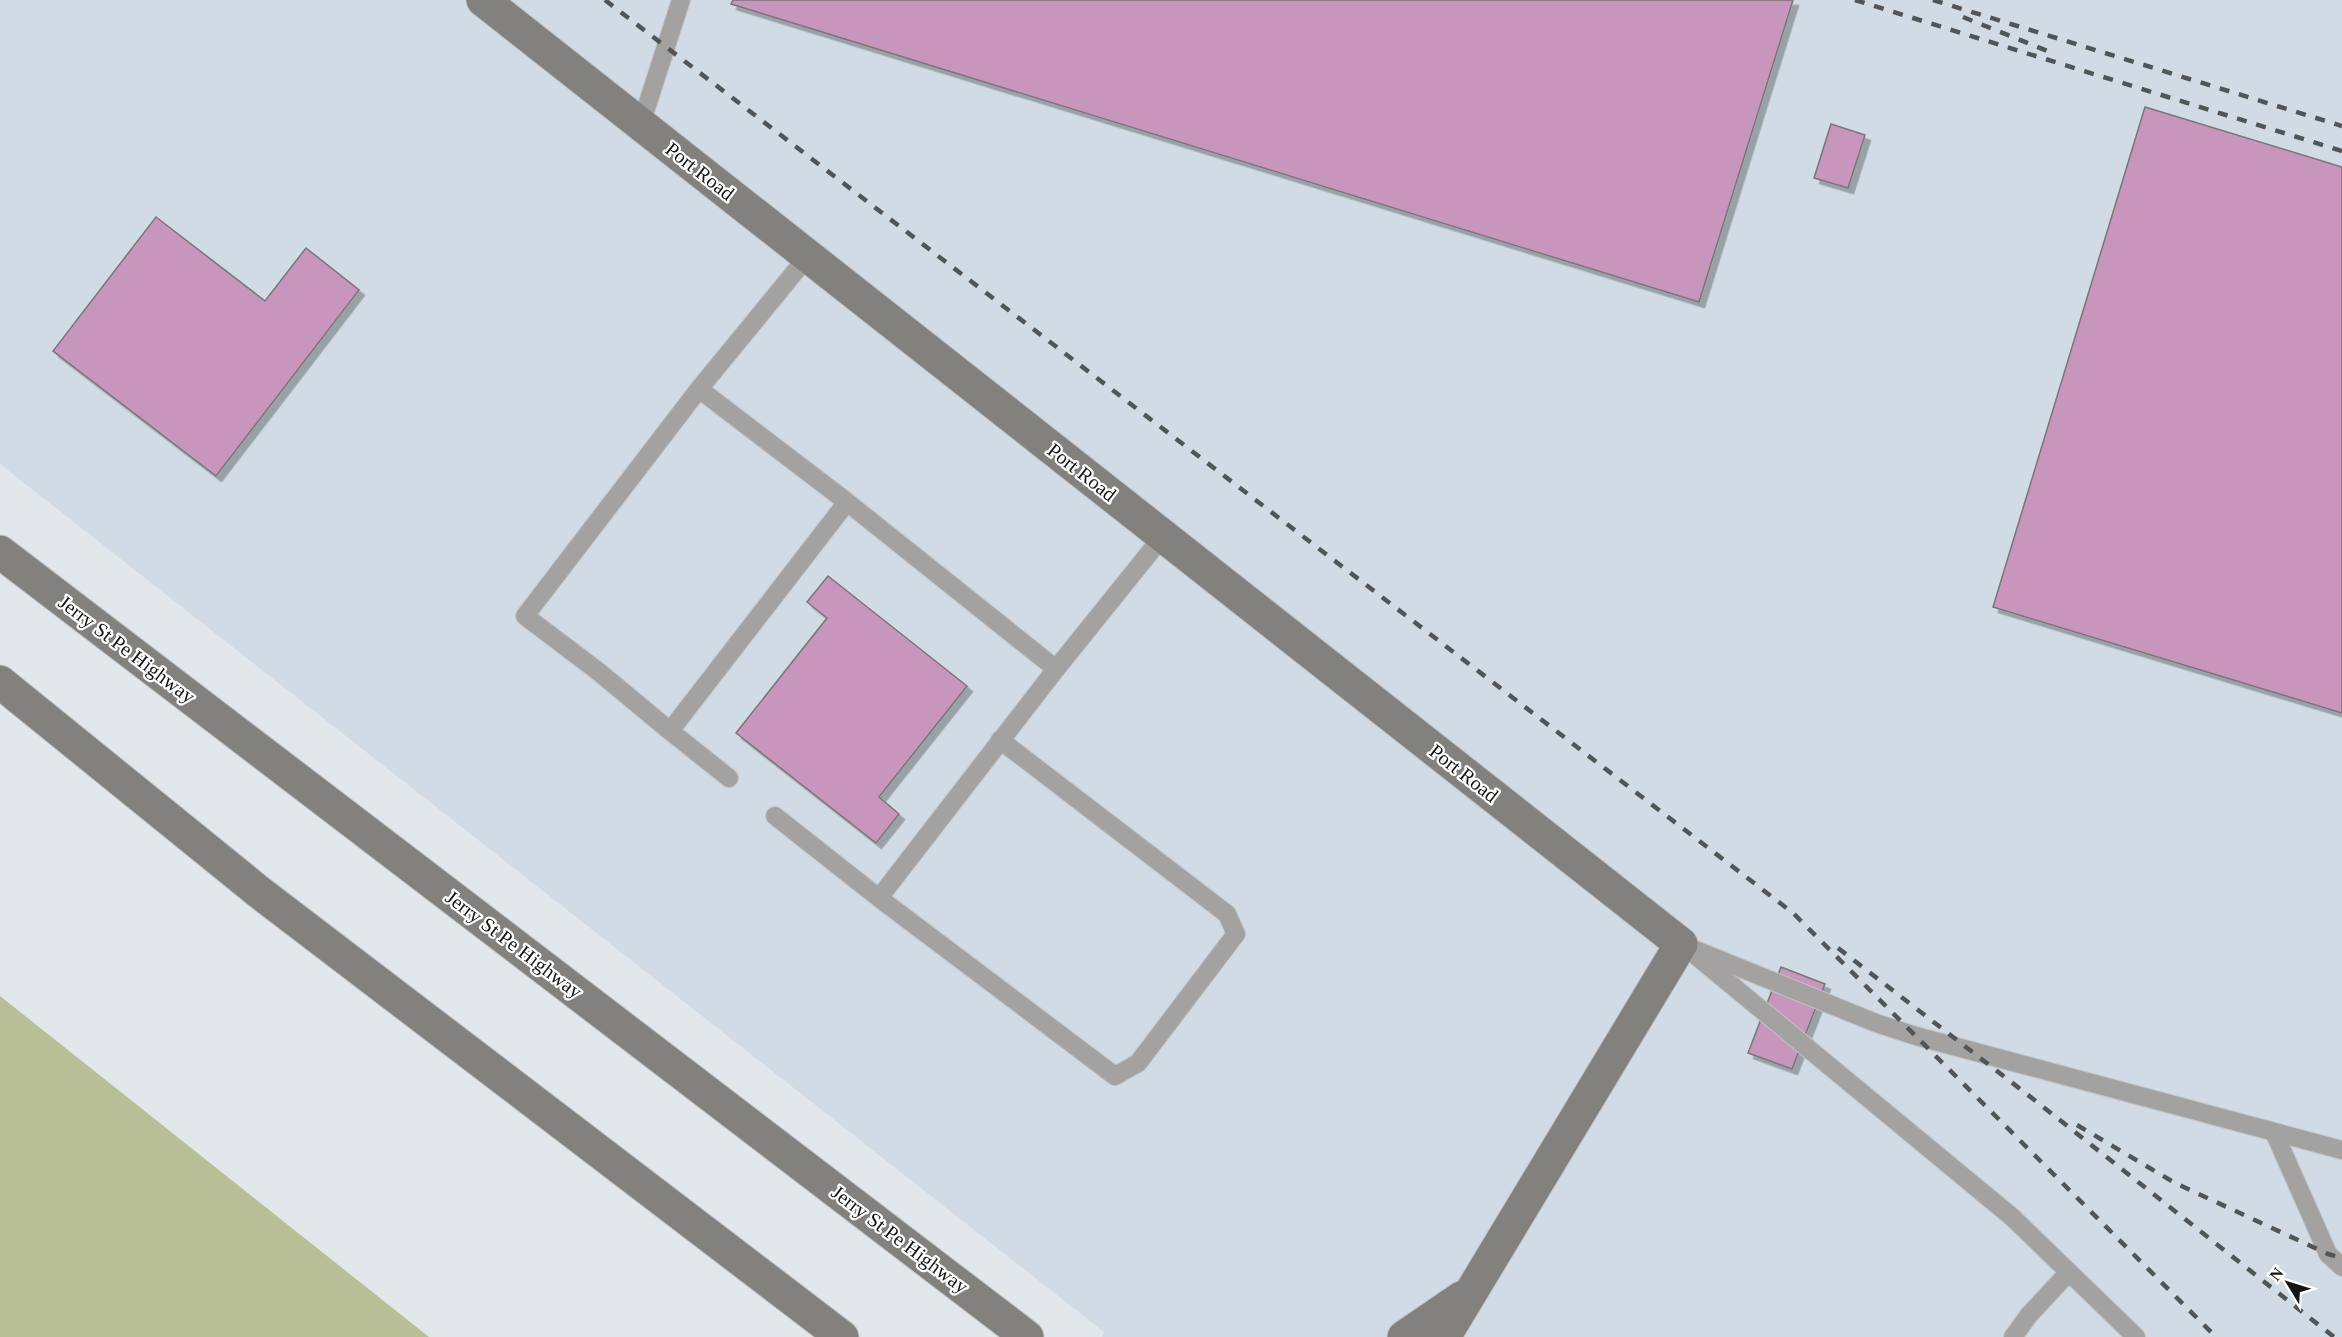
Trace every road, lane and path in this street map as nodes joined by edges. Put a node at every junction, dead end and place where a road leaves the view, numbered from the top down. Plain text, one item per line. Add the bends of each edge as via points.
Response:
1 (483, 0) edge
2 (681, 0) edge
3 (640, 124) junction
4 (808, 256) junction
5 (699, 389) junction
6 (847, 502) junction
7 (1163, 536) junction
8 (0, 552) edge
9 (1056, 669) junction
10 (0, 682) edge
11 (670, 730) junction
12 (1000, 740) junction
13 (729, 778) dead end
14 (775, 816) dead end
15 (879, 898) junction
16 (1681, 944) junction
17 (2274, 1132) junction
18 (2342, 1150) edge
19 (2342, 1266) edge
20 (2069, 1272) junction
21 (955, 1282) junction
22 (1470, 1292) junction
23 (842, 1337) edge
24 (1027, 1337) edge
25 (1041, 1337) edge
26 (1404, 1337) edge
27 (1444, 1337) edge
28 (2013, 1337) edge
29 (2136, 1337) edge

1 - 3 main road, Port Road
2 - 3 lane
3 - 4 main road, Port Road
4 - 5 lane
4 - 7 main road, Port Road
5 - 6 lane
5 - 11 lane via 525,616
6 - 9 lane
6 - 11 lane
7 - 9 lane
7 - 16 main road, Port Road
8 - 21 main road, Jerry St Pe Highway
9 - 12 lane
10 - 23 main road via 259,892
11 - 13 lane
12 - 15 lane
12 - 15 lane via 1227,914 1236,934 1138,1063 1115,1076
14 - 15 lane
16 - 17 lane via 1916,1036
16 - 20 lane via 2012,1217
16 - 22 main road
17 - 18 lane
17 - 19 lane via 2328,1254
20 - 28 lane
20 - 29 lane
21 - 24 main road, Jerry St Pe Highway
21 - 25 main road
22 - 26 main road
22 - 27 main road

